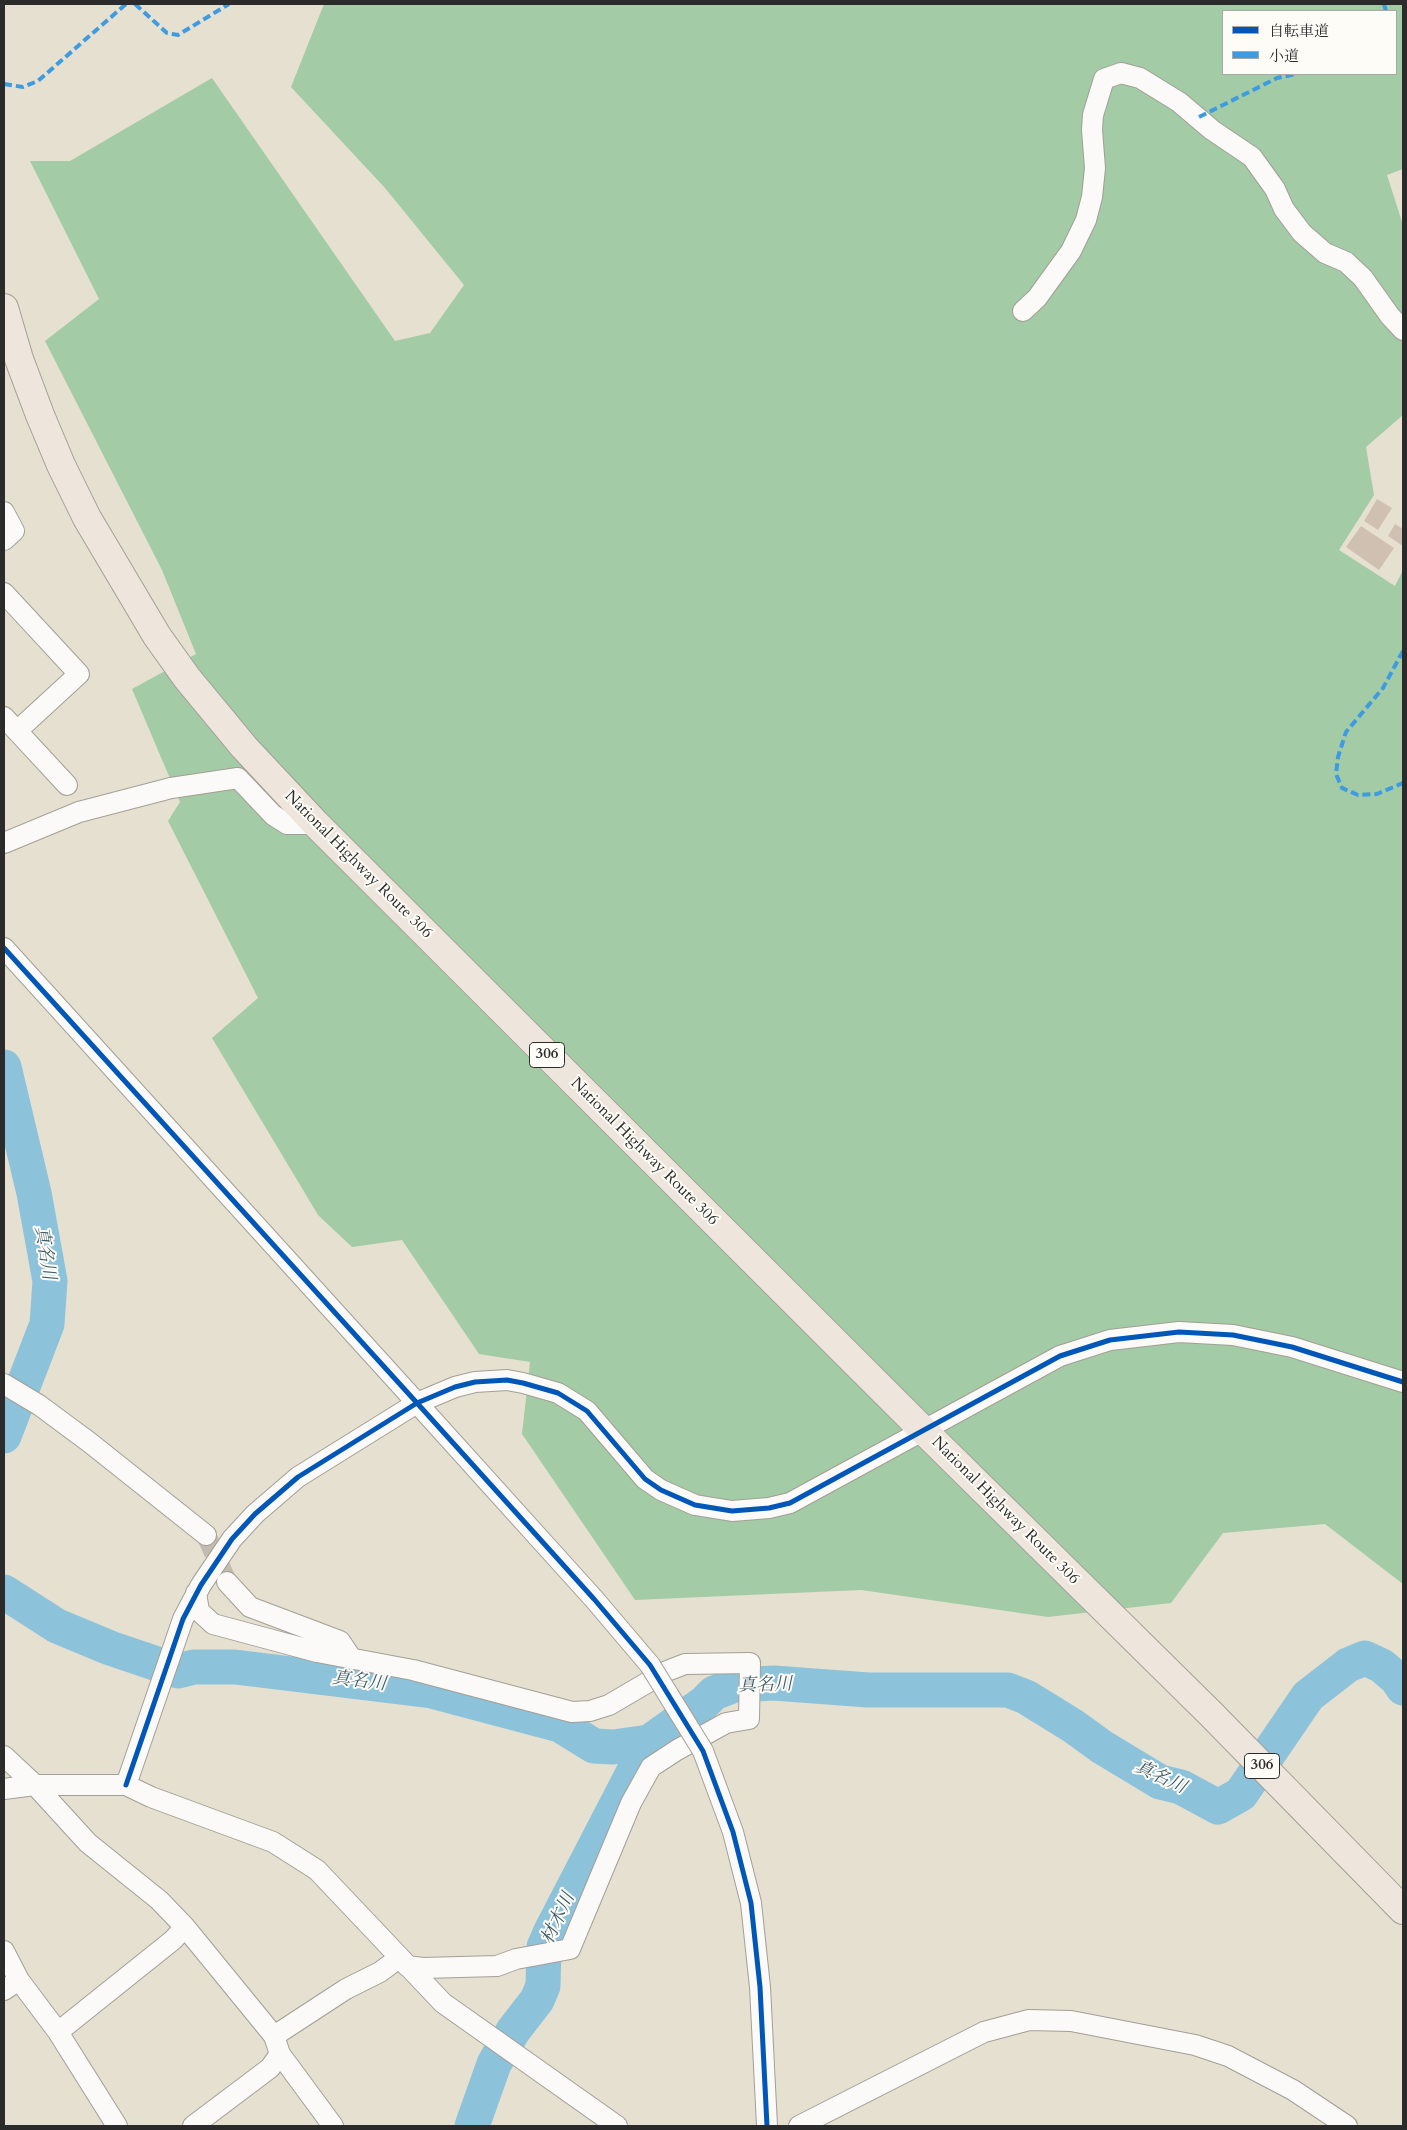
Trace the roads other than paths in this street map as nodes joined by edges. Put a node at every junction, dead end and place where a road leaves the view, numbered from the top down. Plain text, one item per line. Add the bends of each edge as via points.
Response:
1 (4, 308) edge
2 (1023, 311) dead end
3 (1403, 330) edge
4 (4, 512) edge
5 (4, 540) edge
6 (4, 593) edge
7 (4, 716) edge
8 (18, 732) junction
9 (67, 785) dead end
10 (316, 824) junction
11 (4, 843) edge
12 (4, 948) edge
13 (1403, 1382) edge
14 (4, 1384) edge
15 (418, 1403) junction
16 (924, 1432) junction
17 (206, 1535) tunnel mouth
18 (227, 1582) tunnel mouth
19 (196, 1592) junction
20 (352, 1659) junction
21 (4, 1756) edge
22 (35, 1785) junction
23 (126, 1785) junction
24 (4, 1789) edge
25 (1403, 1910) edge
26 (185, 1927) junction
27 (4, 1951) edge
28 (403, 1962) junction
29 (11, 1985) edge
30 (58, 2032) junction
31 (277, 2045) junction
32 (117, 2126) edge
33 (193, 2126) edge
34 (333, 2126) edge
35 (617, 2126) edge
36 (768, 2126) edge
37 (799, 2126) edge
38 (1347, 2126) edge

1 - 10 highway, National Highway Route 306 / 306 via 18,359 57,457 111,561 157,636 192,685
2 - 3 street via 1037,298 1071,251 1086,220 1095,168 1093,116 1104,79 1122,73 1140,78 1179,102 1212,130 1252,157 1302,233 1325,253 1346,262 1363,278
4 - 5 street via 14,531
6 - 8 street via 79,674
7 - 8 street
8 - 9 street
10 - 11 street via 287,824 273,815 238,778 171,788 79,812
10 - 16 highway, National Highway Route 306 / 306
12 - 15 street
13 - 16 street via 1292,1347 1233,1335 1179,1332 1110,1340 1060,1356
14 - 17 street via 89,1442
15 - 16 street via 456,1387 491,1380 523,1382 558,1393 587,1411 645,1479 661,1490 695,1505 732,1511 790,1503
15 - 19 street via 322,1461 276,1494 232,1539
15 - 36 street, bridge via 650,1665 703,1751 733,1832 751,1904 760,1987
16 - 25 highway, National Highway Route 306 / 306 via 1211,1714
18 - 20 street via 250,1607 340,1642
19 - 20 street via 199,1611 213,1624
19 - 23 street via 183,1619
20 - 28 street via 413,1670 572,1712 609,1705 685,1664 750,1663 749,1719 726,1723 651,1767 631,1803 570,1949 516,1959 497,1966 422,1968
21 - 22 street
22 - 23 street
22 - 24 street
22 - 26 street via 88,1843 159,1900
23 - 28 street via 273,1842 317,1870
26 - 30 street
26 - 31 street
27 - 29 street
28 - 31 street via 346,1989
28 - 35 street via 443,2003
29 - 30 street
30 - 32 street
31 - 33 street via 270,2068
31 - 34 street
37 - 38 street via 984,2032 1029,2020 1071,2021 1195,2045 1228,2056 1293,2090

